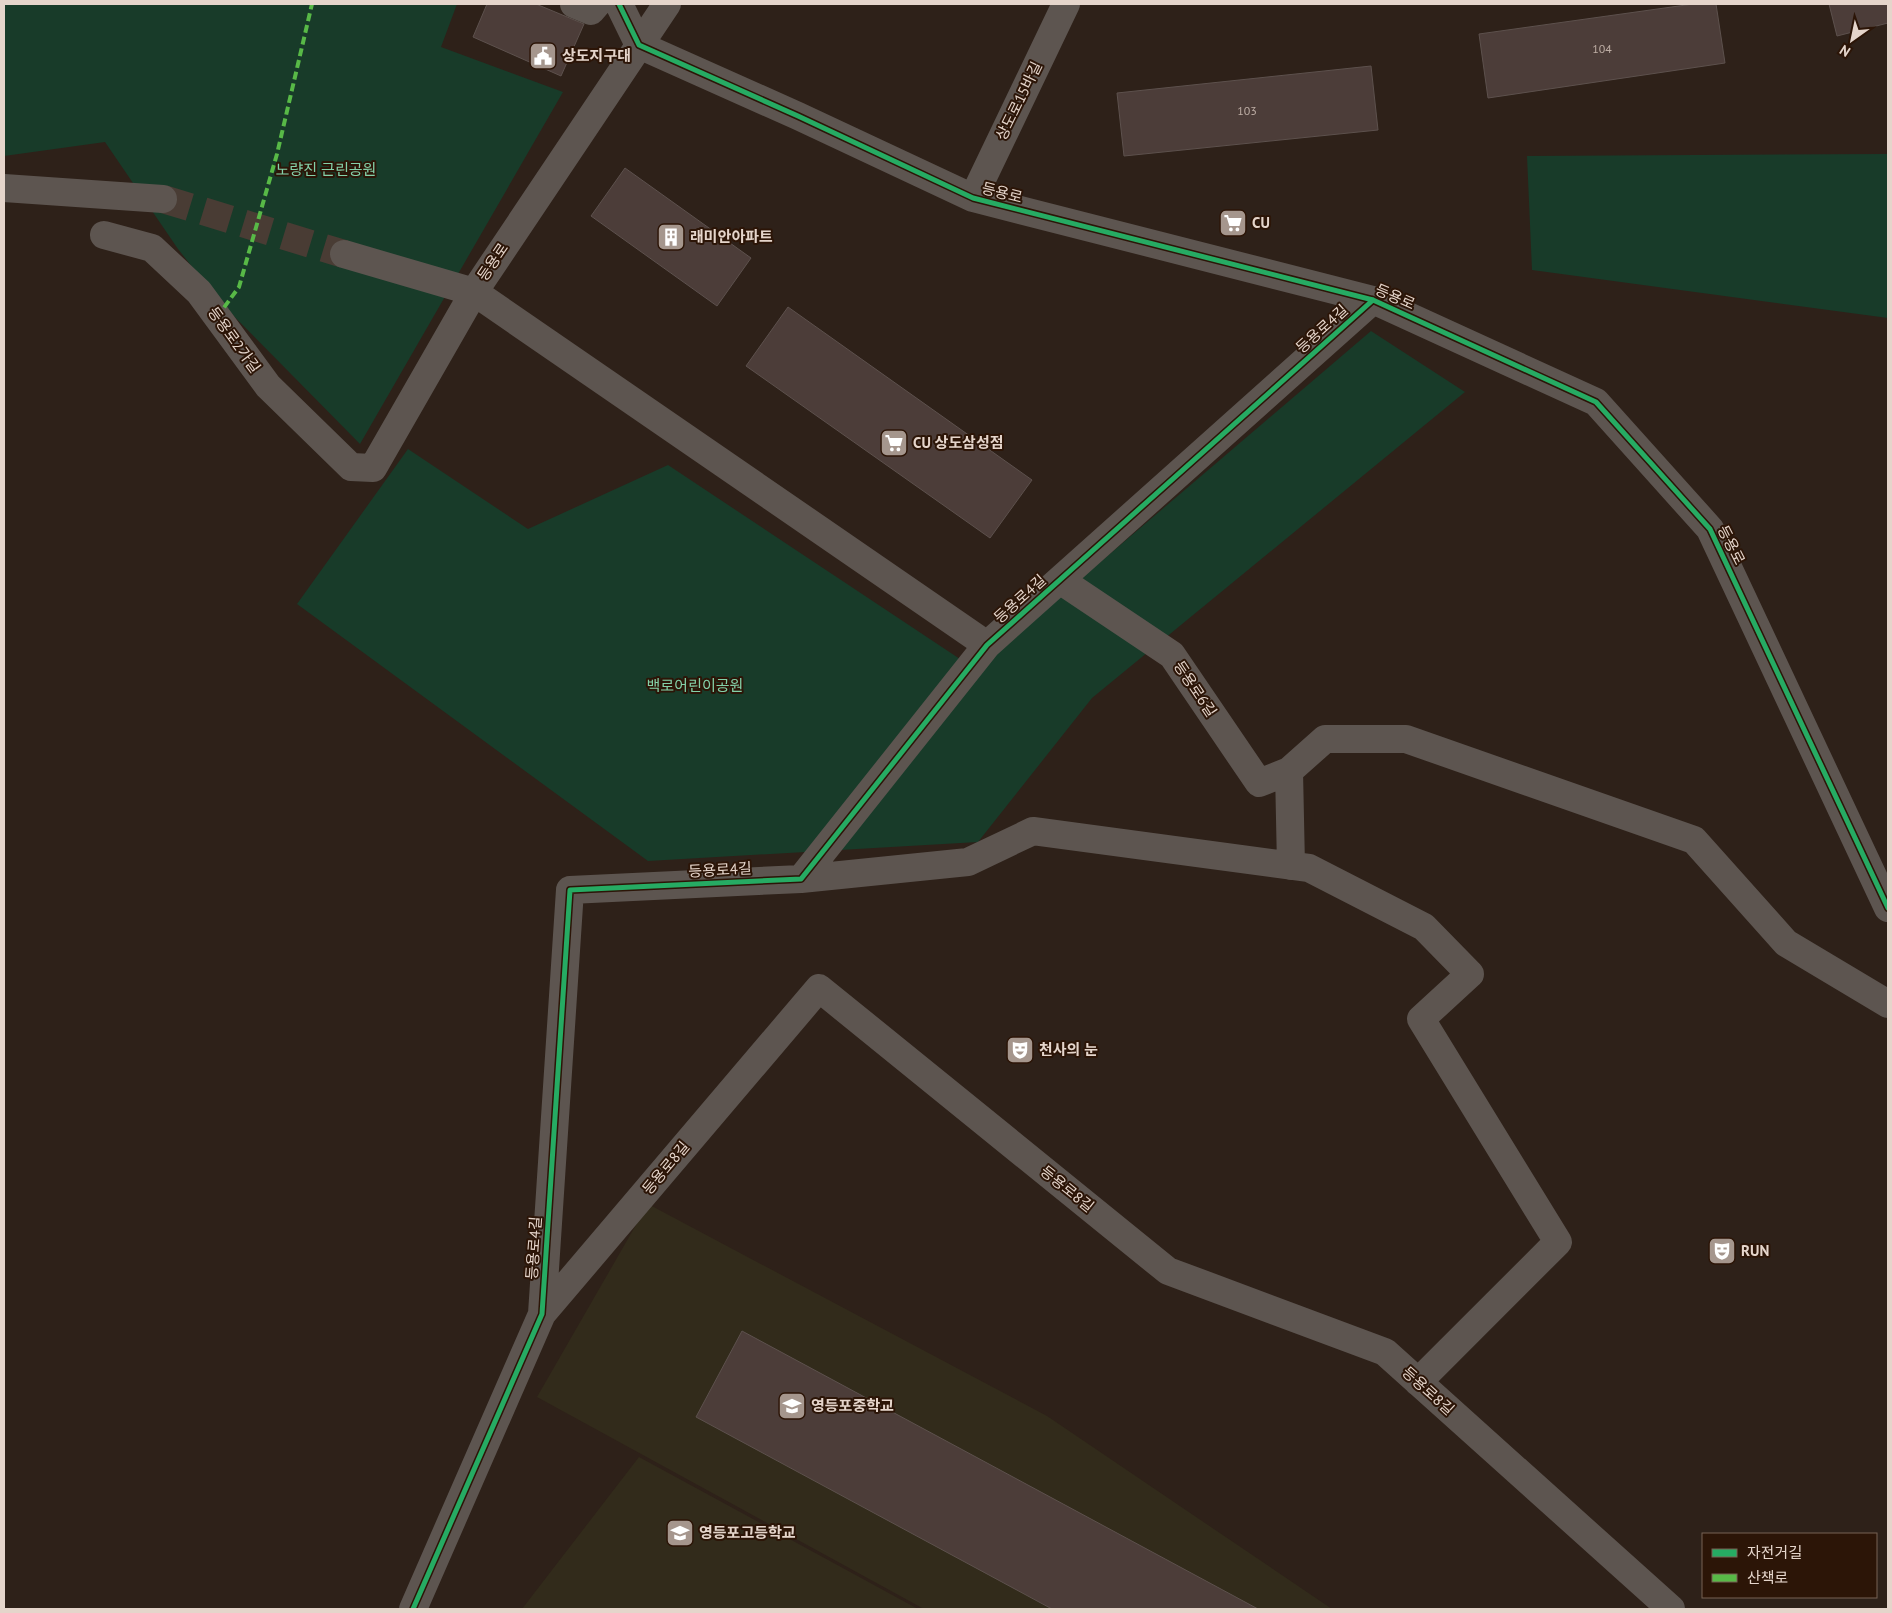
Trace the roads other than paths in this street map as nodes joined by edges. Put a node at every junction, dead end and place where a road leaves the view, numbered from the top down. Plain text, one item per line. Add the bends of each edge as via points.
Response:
1 (574, 4) edge
2 (597, 4) edge
3 (619, 4) edge
4 (666, 4) edge
5 (1066, 4) edge
6 (639, 45) junction
7 (4, 188) edge
8 (972, 198) junction
9 (163, 199) tunnel mouth
10 (104, 235) dead end
11 (344, 254) tunnel mouth
12 (474, 292) junction
13 (1373, 300) junction
14 (351, 467) joint
15 (1060, 580) junction
16 (987, 645) junction
17 (1289, 771) junction
18 (1290, 866) junction
19 (801, 879) junction
20 (1888, 908) edge
21 (1888, 1004) edge
22 (542, 1314) junction
23 (1418, 1382) junction
24 (413, 1609) edge
25 (1671, 1609) edge

1 - 2 street via 591,11
3 - 6 street
4 - 6 street
5 - 8 street, 상도로15바길
6 - 8 street, 등용로
6 - 12 street, 등용로
7 - 9 street
8 - 13 street, 등용로
10 - 14 street, 등용로2가길 via 152,248 199,292 268,386
11 - 12 street
12 - 14 street, 등용로 via 373,468
12 - 16 street
13 - 15 street, 등용로4길
13 - 20 street, 등용로 via 1596,402 1710,529
15 - 16 street, 등용로4길
15 - 17 street, 등용로6길 via 1172,655 1259,783
16 - 19 street, 등용로4길
17 - 18 street
17 - 21 street via 1325,739 1406,739 1694,840 1786,943
18 - 19 street via 1033,832 968,862
18 - 23 street via 1309,868 1424,928 1470,974 1421,1019 1558,1242
19 - 22 street, 등용로4길 via 570,890
22 - 23 street, 등용로8길 via 819,988 1168,1270 1385,1352
22 - 24 street, 등용로4길
23 - 25 street, 등용로8길

